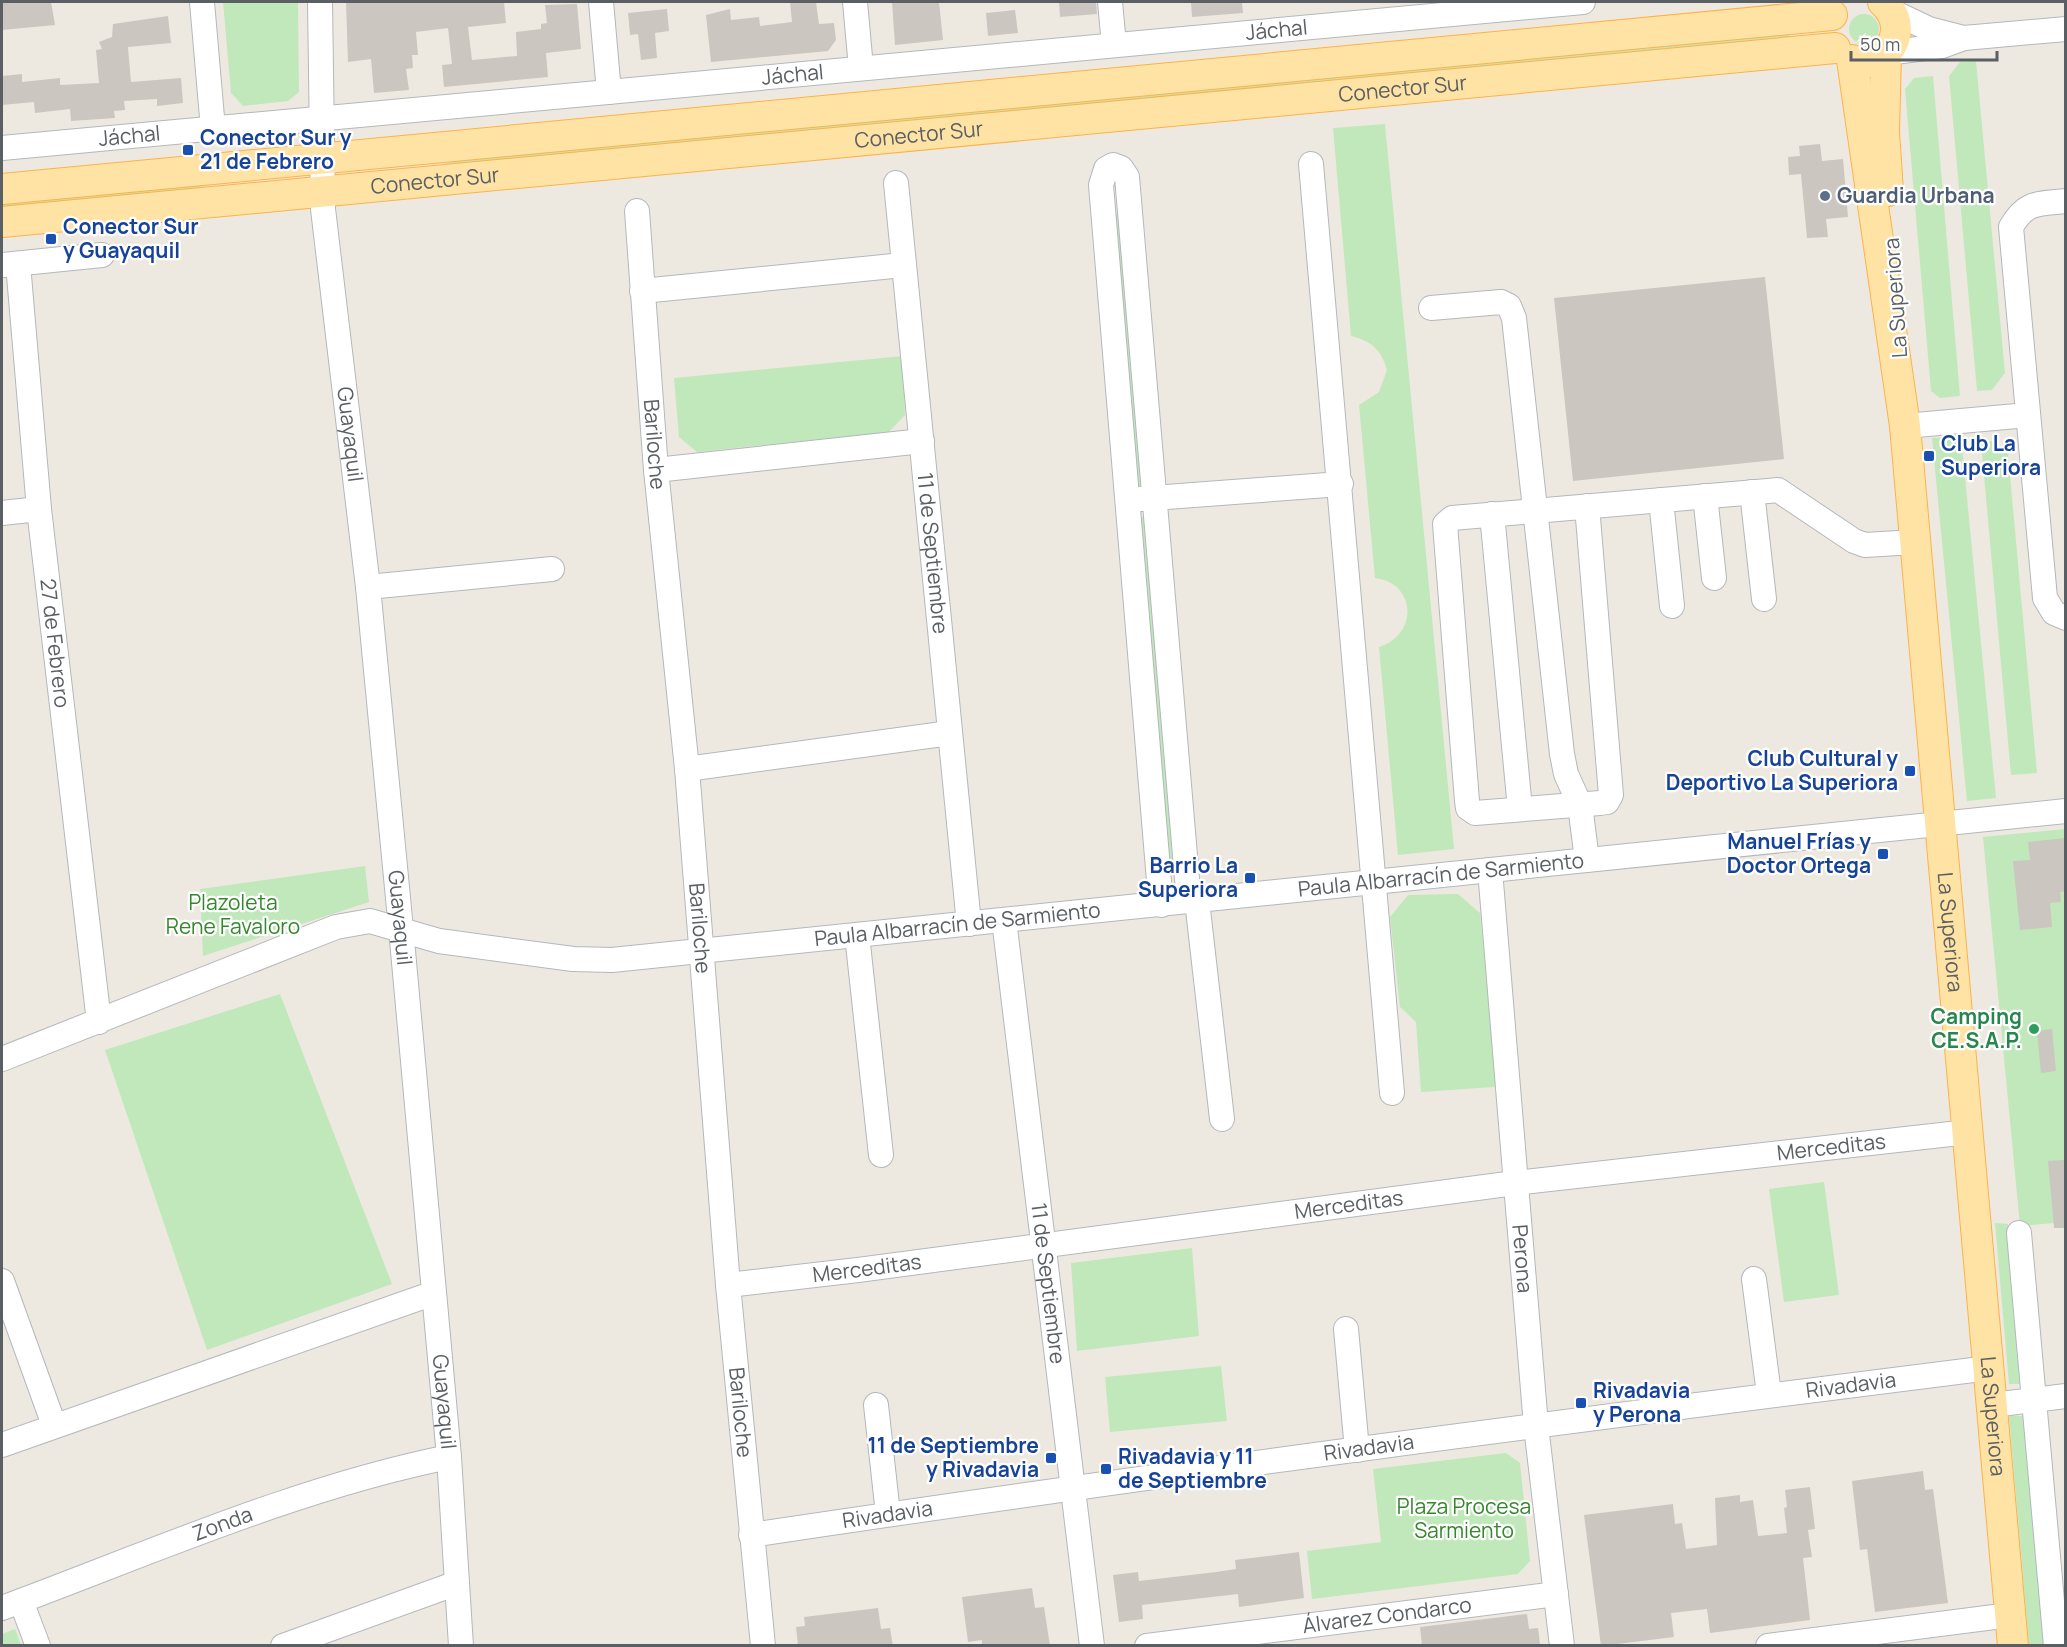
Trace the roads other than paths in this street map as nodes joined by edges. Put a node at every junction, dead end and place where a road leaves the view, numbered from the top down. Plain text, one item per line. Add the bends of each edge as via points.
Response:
1 (202, 2) edge
2 (320, 2) edge
3 (602, 2) edge
4 (855, 2) edge
5 (1110, 2) edge
6 (1583, 2) edge
7 (1838, 6) edge
8 (1887, 6) edge
9 (1364, 12) edge
10 (2066, 29) edge
11 (1964, 38) junction
12 (1114, 45) junction
13 (1886, 53) junction
14 (1844, 54) junction
15 (861, 69) junction
16 (609, 92) junction
17 (322, 118) junction
18 (213, 129) junction
19 (2, 148) edge
20 (323, 159) junction
21 (1311, 164) dead end
22 (896, 183) dead end
23 (2, 189) edge
24 (323, 192) junction
25 (2066, 201) edge
26 (637, 211) dead end
27 (2, 222) edge
28 (102, 255) dead end
29 (10, 265) edge
30 (903, 265) junction
31 (642, 291) junction
32 (1431, 308) dead end
33 (1903, 412) junction
34 (2028, 415) junction
35 (922, 441) junction
36 (656, 470) junction
37 (1341, 484) junction
38 (1752, 492) junction
39 (1705, 496) junction
40 (1155, 498) junction
41 (1127, 500) junction
42 (1661, 500) junction
43 (1587, 506) junction
44 (39, 509) junction
45 (1535, 510) junction
46 (2, 513) edge
47 (1492, 514) junction
48 (1915, 542) junction
49 (552, 569) dead end
50 (1714, 578) dead end
51 (368, 587) junction
52 (1764, 599) dead end
53 (1672, 606) dead end
54 (2066, 618) edge
55 (950, 732) junction
56 (687, 769) junction
57 (1580, 805) junction
58 (1520, 809) junction
59 (2066, 811) edge
60 (1941, 823) junction
61 (1587, 860) junction
62 (1490, 870) junction
63 (1372, 883) junction
64 (1193, 901) junction
65 (1161, 905) junction
66 (1004, 920) junction
67 (969, 924) junction
68 (401, 929) junction
69 (857, 935) junction
70 (701, 952) junction
71 (99, 1022) junction
72 (2, 1059) edge
73 (1392, 1093) dead end
74 (1222, 1119) dead end
75 (1968, 1132) junction
76 (880, 1155) dead end
77 (1515, 1183) junction
78 (2019, 1233) dead end
79 (1042, 1246) junction
80 (1754, 1279) dead end
81 (2, 1281) edge
82 (729, 1285) junction
83 (434, 1293) junction
84 (1346, 1329) dead end
85 (1989, 1368) junction
86 (1769, 1394) junction
87 (2066, 1396) edge
88 (2034, 1400) junction
89 (876, 1405) dead end
90 (1993, 1405) junction
91 (54, 1425) junction
92 (1536, 1425) junction
93 (2, 1445) edge
94 (1356, 1450) junction
95 (449, 1458) junction
96 (1071, 1487) junction
97 (888, 1514) junction
98 (751, 1535) junction
99 (457, 1583) junction
100 (1556, 1594) junction
101 (11, 1605) edge
102 (2010, 1615) junction
103 (39, 1646) edge
104 (283, 1646) edge
105 (461, 1646) edge
106 (763, 1646) edge
107 (1092, 1646) edge
108 (1147, 1646) edge
109 (1562, 1646) edge
110 (1768, 1646) edge
111 (2013, 1646) edge
112 (2056, 1646) edge

1 - 18 street
2 - 17 street, Guayaquil
3 - 16 street
4 - 15 street
5 - 12 street
6 - 9 street, Jáchal
7 - 14 main road, La Superiora via 1830,36
7 - 20 main road, Conector Sur
8 - 11 street via 1929,29
8 - 13 main road via 1897,26
9 - 12 street, Jáchal
10 - 11 street
11 - 13 street via 1941,46
12 - 15 street, Jáchal
13 - 14 main road, Conector Sur via 1868,62
13 - 33 main road, La Superiora via 1884,132
14 - 24 main road, Conector Sur
14 - 33 main road, La Superiora
15 - 16 street, Jáchal
16 - 17 street, Jáchal
17 - 18 street, Jáchal
17 - 20 street, Guayaquil
18 - 19 street, Jáchal
20 - 23 main road, Conector Sur
20 - 24 street, Guayaquil
21 - 37 street
22 - 30 street, 11 de Septiembre
24 - 27 main road, Conector Sur
24 - 51 street, Guayaquil
25 - 34 street via 2032,204 2018,214 2010,227
26 - 31 street, Bariloche
28 - 29 street
29 - 44 street, 27 de Febrero
30 - 31 street
30 - 35 street, 11 de Septiembre
31 - 36 street, Bariloche
32 - 45 street via 1500,302 1509,306 1514,318
33 - 34 street
33 - 48 main road, La Superiora
34 - 54 street via 2045,598 2054,613
35 - 36 street
35 - 55 street, 11 de Septiembre
36 - 56 street, Bariloche
37 - 40 street
37 - 63 street
38 - 39 street
38 - 48 street via 1778,490 1865,545
38 - 52 street
39 - 42 street
39 - 50 street
40 - 41 street
40 - 41 street via 1127,177 1113,165 1106,169 1101,185
40 - 64 street
41 - 65 street
42 - 43 street
42 - 53 street
43 - 45 street
43 - 57 street via 1611,795 1607,801
44 - 46 street
44 - 71 street, 27 de Febrero
45 - 47 street
45 - 57 street via 1562,754
47 - 58 street
47 - 58 street via 1452,518 1445,524 1467,801 1468,808 1475,813
48 - 60 main road, La Superiora
49 - 51 street
51 - 68 street, Guayaquil
55 - 56 street
55 - 67 street, 11 de Septiembre
56 - 70 street, Bariloche
57 - 58 street
57 - 61 street
59 - 60 street, Paula Albarracín de Sarmiento
60 - 61 street, Paula Albarracín de Sarmiento
60 - 75 main road, La Superiora
61 - 62 street, Paula Albarracín de Sarmiento
62 - 63 street, Paula Albarracín de Sarmiento
62 - 77 street, Perona
63 - 64 street, Paula Albarracín de Sarmiento
63 - 73 street
64 - 65 street, Paula Albarracín de Sarmiento
64 - 74 street
65 - 66 street, Paula Albarracín de Sarmiento
66 - 67 street, Paula Albarracín de Sarmiento
66 - 79 street, 11 de Septiembre
67 - 69 street, Paula Albarracín de Sarmiento
68 - 70 street, Paula Albarracín de Sarmiento via 439,941 573,958 612,960
68 - 71 street, Paula Albarracín de Sarmiento via 370,921 336,927
68 - 83 street, Guayaquil
69 - 70 street, Paula Albarracín de Sarmiento
69 - 76 street
70 - 82 street, Bariloche
71 - 72 street, Paula Albarracín de Sarmiento
75 - 77 street, Merceditas
75 - 85 main road, La Superiora
77 - 79 street, Merceditas
77 - 92 street, Perona
78 - 88 street
79 - 82 street, Merceditas
79 - 96 street, 11 de Septiembre
80 - 86 street
81 - 91 street
82 - 98 street, Bariloche
83 - 91 street
83 - 95 street, Guayaquil
84 - 94 street
85 - 86 street, Rivadavia
85 - 90 main road, La Superiora
86 - 92 street, Rivadavia
87 - 88 street
88 - 90 street
88 - 112 street
89 - 97 street
90 - 102 main road, La Superiora
91 - 93 street
92 - 94 street, Rivadavia
92 - 100 street, Perona
94 - 96 street, Rivadavia
95 - 99 street, Guayaquil
95 - 101 street, Zonda via 387,1470 230,1523
96 - 97 street, Rivadavia
96 - 107 street, 11 de Septiembre
97 - 98 street, Rivadavia
98 - 106 street, Bariloche
99 - 104 street
99 - 105 street, Guayaquil
100 - 108 street, Álvarez Condarco
100 - 109 street, Perona
101 - 103 street
102 - 110 street
102 - 111 main road, La Superiora

